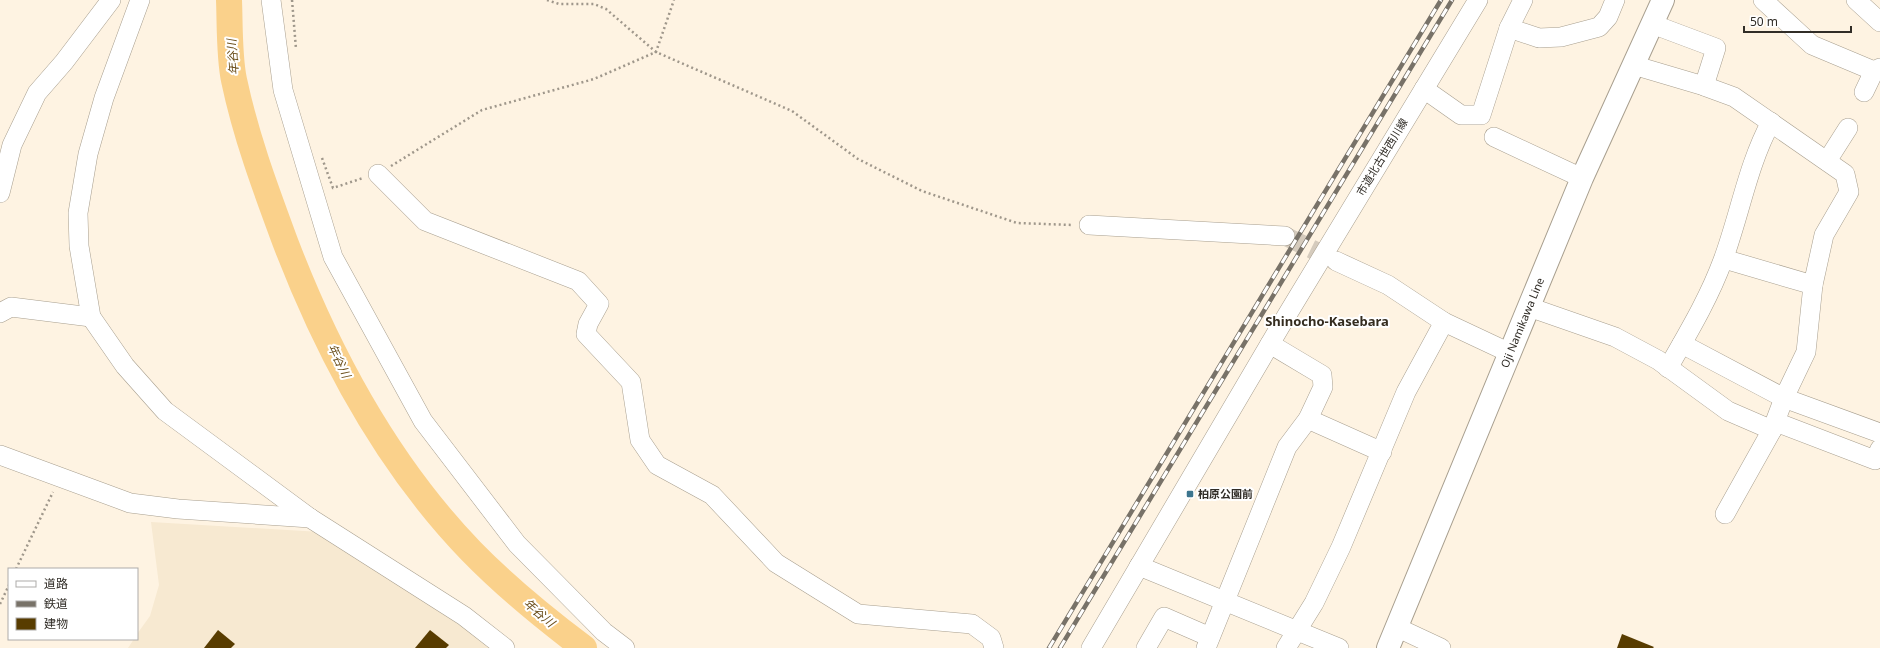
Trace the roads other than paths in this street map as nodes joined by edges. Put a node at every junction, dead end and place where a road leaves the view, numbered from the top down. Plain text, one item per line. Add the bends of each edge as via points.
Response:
1 (111, 0) edge
2 (140, 0) edge
3 (271, 0) edge
4 (1478, 0) edge
5 (1523, 0) edge
6 (1615, 0) edge
7 (1663, 0) edge
8 (1763, 0) edge
9 (1856, 0) edge
10 (1880, 22) edge
11 (1652, 24) junction
12 (1509, 28) junction
13 (1633, 65) junction
14 (1877, 70) edge
15 (1704, 86) junction
16 (1424, 89) junction
17 (1864, 92) dead end
18 (1771, 122) junction
19 (1848, 128) dead end
20 (1494, 137) dead end
21 (1827, 161) junction
22 (378, 174) road end
23 (1582, 178) junction
24 (0, 193) edge
25 (1090, 225) road end
26 (1285, 236) tunnel mouth
27 (1724, 259) junction
28 (1336, 261) tunnel mouth
29 (1813, 285) junction
30 (1529, 307) junction
31 (0, 313) edge
32 (91, 317) junction
33 (1444, 322) junction
34 (1270, 344) junction
35 (1682, 344) junction
36 (1510, 353) junction
37 (1668, 368) junction
38 (1784, 398) junction
39 (1308, 419) junction
40 (1774, 426) junction
41 (1880, 433) edge
42 (1880, 449) edge
43 (1382, 452) junction
44 (0, 455) edge
45 (1725, 514) dead end
46 (310, 518) junction
47 (1139, 566) junction
48 (1224, 602) junction
49 (1396, 627) junction
50 (1297, 631) junction
51 (1208, 643) edge
52 (505, 648) edge
53 (625, 648) edge
54 (994, 648) edge
55 (1091, 648) edge
56 (1146, 648) edge
57 (1286, 648) edge
58 (1339, 648) edge
59 (1388, 648) edge
60 (1441, 648) edge

1 - 24 street via 37,93 12,145
2 - 32 street via 104,98 88,154 78,213 79,246
3 - 53 street via 282,90 333,257 423,421 517,544 604,632
4 - 16 street, 市道北古世西川線
5 - 12 street
6 - 12 street via 1608,18 1599,27 1561,37 1540,38
7 - 11 main road, Oji Namikawa Line
8 - 14 street via 1812,45
9 - 10 street
11 - 13 main road, Oji Namikawa Line
11 - 15 street via 1716,48
12 - 16 street via 1481,115 1461,115
13 - 15 street
13 - 23 main road, Oji Namikawa Line
14 - 17 street
15 - 18 street via 1734,97
16 - 34 street, 市道北古世西川線
18 - 21 street
18 - 27 street via 1761,141
19 - 21 street
20 - 23 street
21 - 29 street via 1846,174 1849,192 1824,235
22 - 54 street via 425,221 578,281 599,304 588,324 586,334 631,382 640,440 657,465 712,495 776,563 858,614 972,624 991,638
23 - 30 main road, Oji Namikawa Line
25 - 26 street
27 - 29 street
27 - 35 street via 1708,297
28 - 33 street via 1388,285
29 - 38 street via 1806,352
30 - 36 main road, Oji Namikawa Line
30 - 37 street via 1615,337
31 - 32 street via 11,308
32 - 46 street via 125,366 166,411
33 - 36 street
33 - 43 street via 1406,392
34 - 39 street via 1322,375 1323,388
34 - 47 street, 市道北古世西川線
35 - 37 street
35 - 38 street
36 - 49 main road, Oji Namikawa Line
37 - 40 street via 1728,411
38 - 40 street
38 - 41 street
39 - 43 street
39 - 48 street via 1287,446
40 - 42 street via 1875,460
40 - 45 street
43 - 50 street via 1341,547 1314,603
44 - 46 street via 130,503
46 - 52 street via 464,616
47 - 48 street
47 - 55 street, 市道北古世西川線
48 - 50 street
48 - 51 street
49 - 59 main road, Oji Namikawa Line
49 - 60 street
50 - 57 street
50 - 58 street
51 - 56 street via 1164,617

